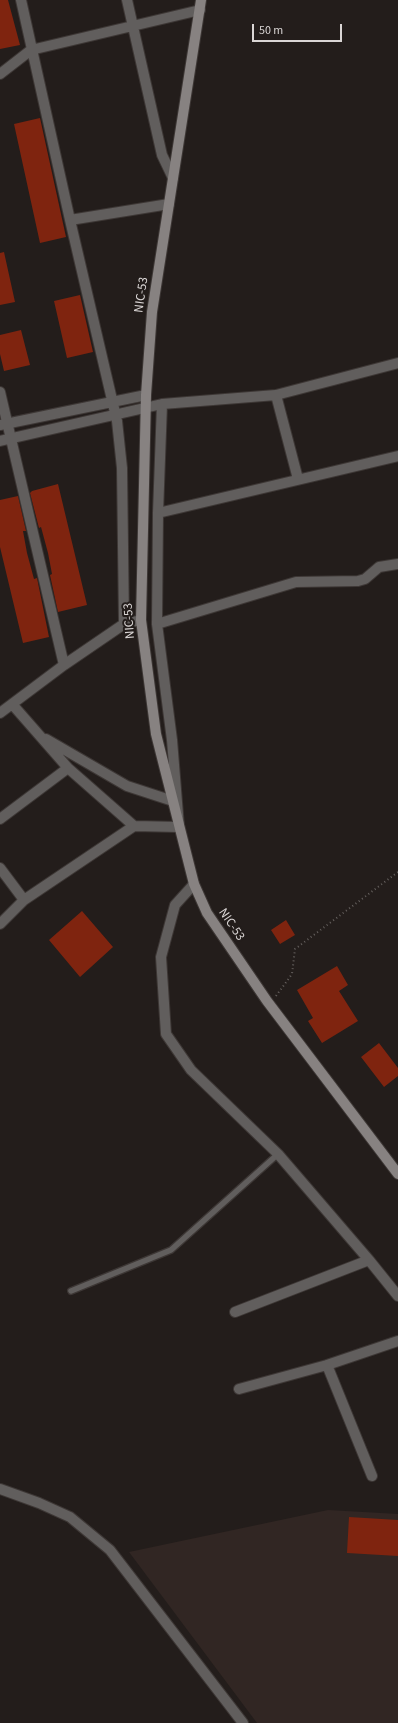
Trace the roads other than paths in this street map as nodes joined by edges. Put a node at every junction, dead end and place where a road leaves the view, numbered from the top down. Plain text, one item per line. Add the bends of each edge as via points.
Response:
1 (22, 0) edge
2 (127, 0) edge
3 (201, 5) edge
4 (134, 26) junction
5 (31, 50) junction
6 (0, 74) edge
7 (173, 178) junction
8 (169, 204) junction
9 (70, 220) junction
10 (398, 363) edge
11 (0, 392) edge
12 (146, 395) junction
13 (276, 395) junction
14 (113, 401) junction
15 (162, 404) junction
16 (145, 408) junction
17 (116, 415) junction
18 (4, 425) edge
19 (11, 439) junction
20 (0, 441) edge
21 (398, 456) edge
22 (298, 480) junction
23 (158, 513) junction
24 (398, 564) edge
25 (141, 620) junction
26 (124, 624) junction
27 (157, 624) junction
28 (64, 665) junction
29 (12, 704) junction
30 (0, 713) edge
31 (39, 735) junction
32 (68, 768) junction
33 (173, 801) junction
34 (0, 819) edge
35 (134, 826) junction
36 (179, 826) junction
37 (0, 868) edge
38 (194, 884) junction
39 (24, 900) junction
40 (0, 924) edge
41 (278, 1154) junction
42 (398, 1174) edge
43 (369, 1260) junction
44 (71, 1291) dead end
45 (398, 1296) edge
46 (235, 1312) dead end
47 (398, 1341) edge
48 (327, 1365) junction
49 (239, 1389) dead end
50 (372, 1476) dead end
51 (0, 1490) edge
52 (243, 1723) edge

1 - 5 street
2 - 4 street
3 - 4 street
3 - 7 main road, NIC-53 / NIC-53
4 - 5 street
4 - 7 street via 162,155
5 - 6 street
5 - 9 street
7 - 8 main road, NIC-53 / NIC-53
8 - 9 street
8 - 12 main road, NIC-53 / NIC-53 via 152,312
9 - 14 street
10 - 13 street
11 - 18 street
12 - 14 street
12 - 16 main road, NIC-53 / NIC-53
13 - 15 street
13 - 22 street
14 - 17 street
14 - 18 street
15 - 16 street
15 - 23 street
16 - 17 street
16 - 25 main road, NIC-53 / NIC-53
17 - 19 street
17 - 26 street via 122,468
18 - 19 street
19 - 20 street
19 - 28 street
21 - 22 street
22 - 23 street
23 - 27 street
24 - 27 street via 379,567 365,579 358,581 296,582
25 - 26 street
25 - 33 main road, NIC-53 / NIC-53 via 156,734
26 - 28 street
27 - 36 street via 172,740
28 - 29 street
29 - 30 street
29 - 31 street
31 - 32 street
31 - 33 street via 127,786
32 - 34 street
32 - 35 street
33 - 36 main road, NIC-53 / NIC-53
35 - 36 street
35 - 39 street
36 - 38 main road, NIC-53 / NIC-53
37 - 39 street
38 - 41 street via 175,905 161,957 166,1034 191,1070
38 - 42 main road, NIC-53 / NIC-53 via 207,913 267,1001
39 - 40 street
41 - 43 street
41 - 44 lane via 171,1250
43 - 45 street
43 - 46 street
47 - 48 street
48 - 49 street
48 - 50 street
51 - 52 street via 70,1517 110,1550

